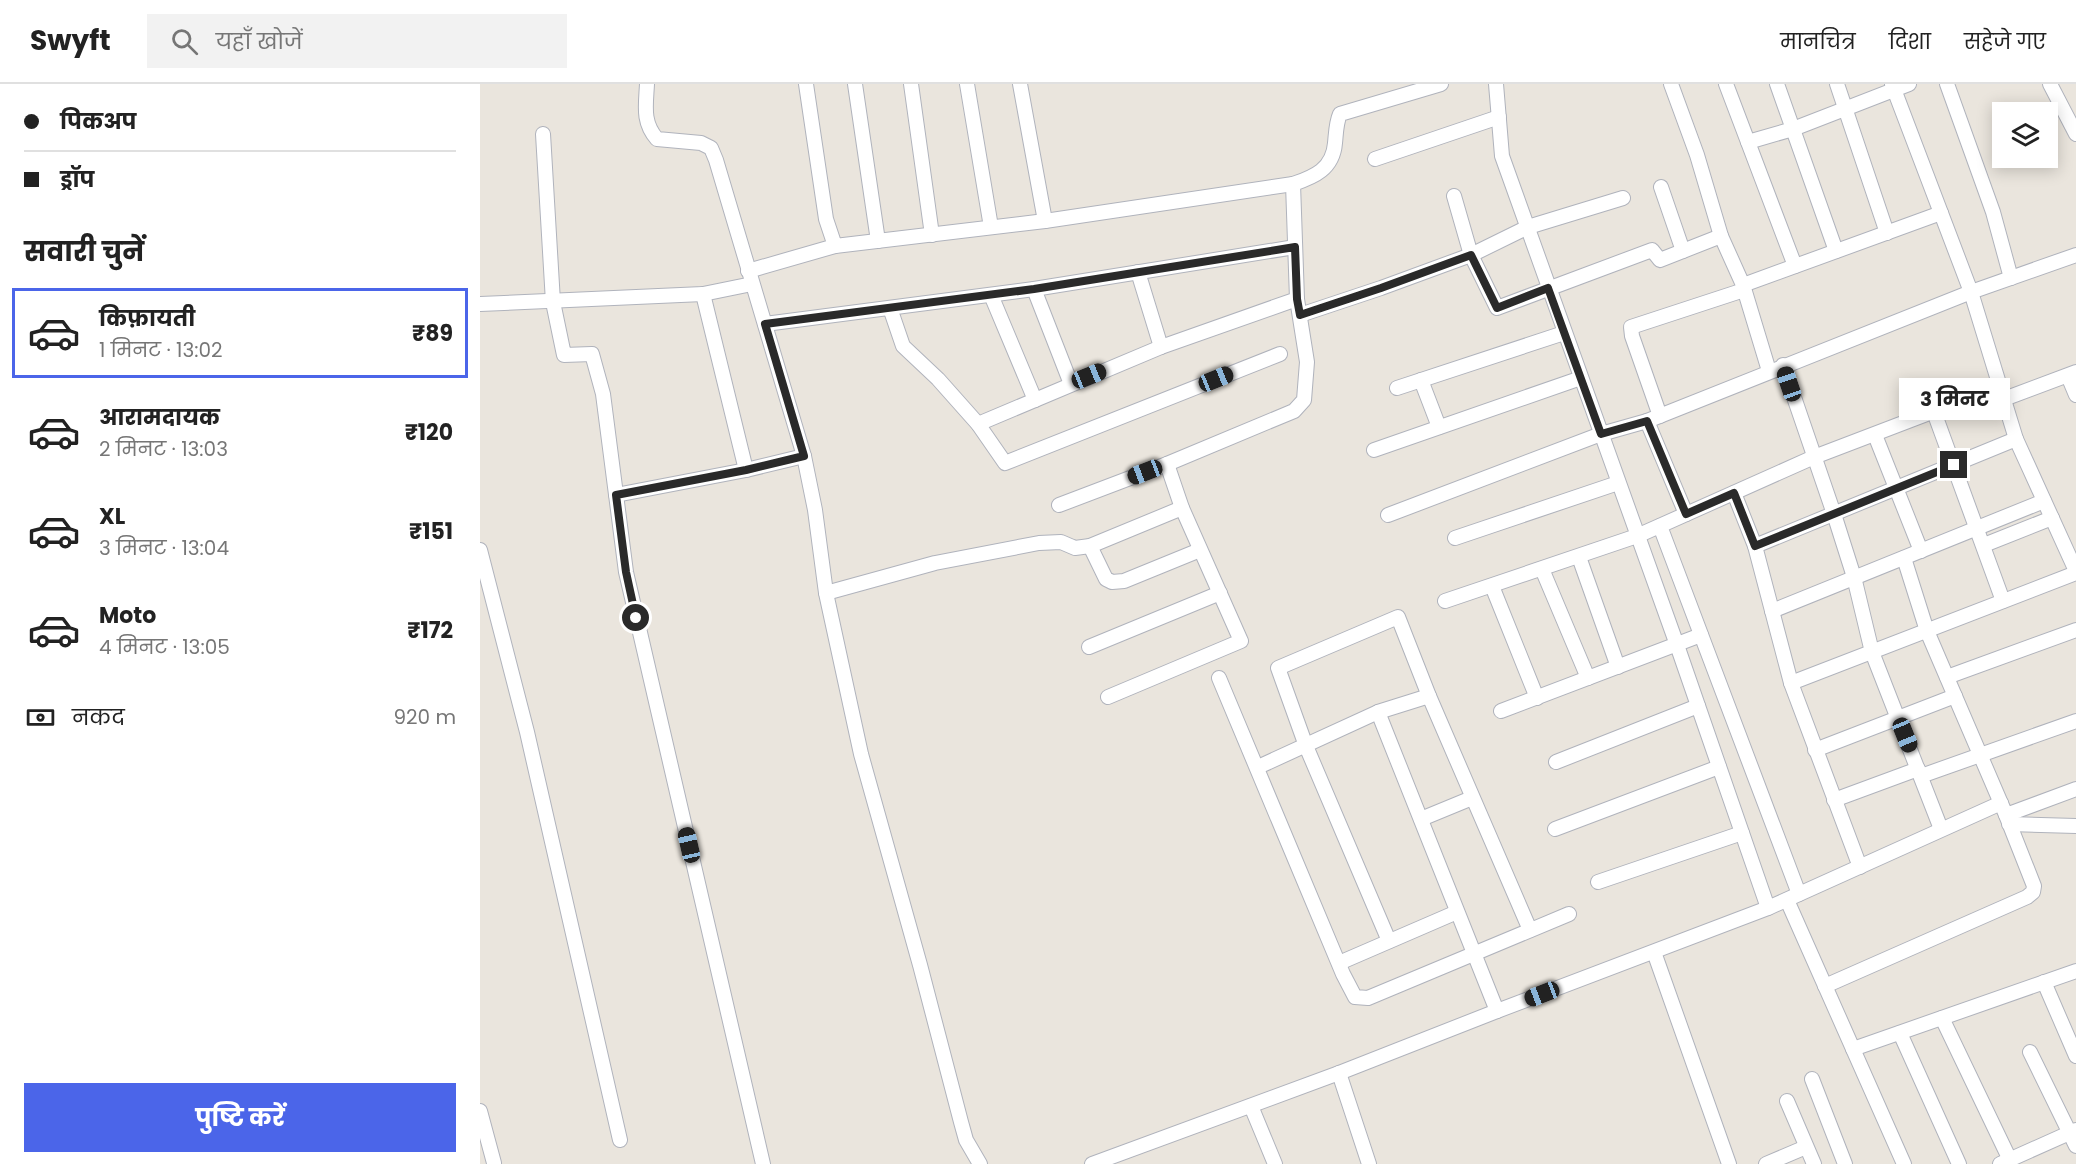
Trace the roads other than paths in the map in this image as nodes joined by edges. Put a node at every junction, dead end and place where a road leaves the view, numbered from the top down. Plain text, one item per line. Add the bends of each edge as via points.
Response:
1 (647, 84) edge
2 (806, 84) edge
3 (855, 84) edge
4 (911, 84) edge
5 (967, 84) edge
6 (1020, 84) edge
7 (1441, 84) edge
8 (1496, 84) edge
9 (1671, 84) edge
10 (1726, 84) edge
11 (1777, 84) edge
12 (1837, 84) edge
13 (1909, 84) edge
14 (1947, 84) edge
15 (2050, 84) edge
16 (1893, 87) edge
17 (1845, 108) junction
18 (1499, 117) junction
19 (1793, 129) junction
20 (543, 134) dead end
21 (2076, 134) edge
22 (1748, 142) junction
23 (1375, 159) dead end
24 (1293, 184) junction
25 (1661, 187) dead end
26 (1454, 196) dead end
27 (1623, 198) dead end
28 (1941, 213) junction
29 (1045, 221) junction
30 (991, 227) junction
31 (1528, 227) junction
32 (1887, 233) junction
33 (932, 235) junction
34 (1721, 236) junction
35 (878, 241) junction
36 (835, 246) junction
37 (1295, 247) junction
38 (1683, 251) junction
39 (1836, 251) junction
40 (1471, 255) junction
41 (2076, 255) edge
42 (1796, 266) junction
43 (748, 270) junction
44 (1138, 273) junction
45 (2011, 278) junction
46 (752, 284) junction
47 (1743, 287) junction
48 (1548, 288) junction
49 (1034, 289) junction
50 (1971, 292) junction
51 (703, 294) junction
52 (991, 295) junction
53 (1297, 299) junction
54 (553, 302) junction
55 (480, 304) edge
56 (890, 308) junction
57 (1300, 315) junction
58 (765, 324) junction
59 (1564, 333) junction
60 (1161, 347) junction
61 (1280, 354) dead end
62 (1783, 366) junction
63 (1769, 371) junction
64 (2072, 374) edge
65 (1581, 378) junction
66 (1421, 380) junction
67 (1071, 384) junction
68 (1397, 388) dead end
69 (2002, 393) junction
70 (2076, 394) edge
71 (1035, 400) junction
72 (1934, 412) junction
73 (1653, 419) junction
74 (978, 424) junction
75 (1439, 427) junction
76 (1601, 434) junction
77 (1875, 435) junction
78 (2016, 439) junction
79 (1374, 450) dead end
80 (804, 456) junction
81 (1814, 457) junction
82 (1167, 464) junction
83 (1954, 465) junction
84 (746, 470) junction
85 (1618, 483) junction
86 (1897, 489) junction
87 (1734, 493) junction
88 (616, 495) junction
89 (2044, 501) junction
90 (1059, 505) dead end
91 (1182, 508) junction
92 (1686, 514) junction
93 (1834, 514) junction
94 (1388, 515) dead end
95 (2052, 518) junction
96 (1660, 526) junction
97 (1977, 528) junction
98 (1638, 536) junction
99 (1455, 538) dead end
100 (1984, 545) junction
101 (1090, 546) junction
102 (1755, 546) junction
103 (480, 550) edge
104 (1200, 550) junction
105 (1921, 551) junction
106 (1579, 557) junction
107 (1904, 558) junction
108 (1542, 569) junction
109 (2076, 572) edge
110 (1854, 577) junction
111 (1492, 586) junction
112 (826, 593) junction
113 (1220, 593) junction
114 (1445, 601) dead end
115 (2003, 601) junction
116 (1772, 611) junction
117 (2076, 630) edge
118 (1927, 631) junction
119 (1701, 635) junction
120 (1677, 645) junction
121 (1089, 647) dead end
122 (1872, 652) junction
123 (1618, 667) junction
124 (1947, 677) junction
125 (1220, 678) dead end
126 (1588, 678) junction
127 (1791, 683) junction
128 (1429, 696) junction
129 (1955, 696) junction
130 (1108, 697) dead end
131 (1537, 698) junction
132 (1698, 706) junction
133 (1501, 711) dead end
134 (1378, 712) junction
135 (1898, 718) junction
136 (2076, 721) edge
137 (1306, 746) junction
138 (1815, 750) junction
139 (1980, 755) junction
140 (1556, 762) dead end
141 (1258, 767) junction
142 (1719, 767) junction
143 (1920, 773) junction
144 (2076, 789) edge
145 (1472, 798) junction
146 (1834, 800) junction
147 (2005, 814) junction
148 (1420, 819) junction
149 (2076, 826) edge
150 (1556, 829) dead end
151 (1941, 830) junction
152 (1742, 833) junction
153 (1860, 867) junction
154 (1598, 882) dead end
155 (1793, 897) junction
156 (1768, 908) junction
157 (1457, 912) junction
158 (1569, 914) dead end
159 (1530, 930) junction
160 (1389, 941) junction
161 (1654, 952) junction
162 (1473, 954) junction
163 (1339, 963) junction
164 (2076, 971) edge
165 (2044, 982) junction
166 (1825, 986) junction
167 (1497, 1011) junction
168 (1942, 1018) junction
169 (1900, 1033) junction
170 (1854, 1049) junction
171 (2030, 1052) dead end
172 (2076, 1056) edge
173 (1339, 1073) junction
174 (1812, 1079) dead end
175 (1787, 1101) dead end
176 (1251, 1106) junction
177 (480, 1111) edge
178 (2073, 1132) edge
179 (620, 1140) dead end
180 (2076, 1146) edge
181 (1806, 1147) junction
182 (494, 1162) dead end
183 (2005, 1162) edge
184 (763, 1164) edge
185 (980, 1164) edge
186 (1092, 1164) edge
187 (1275, 1164) edge
188 (1369, 1164) edge
189 (1729, 1164) edge
190 (1766, 1164) edge
191 (1814, 1164) edge
192 (1845, 1164) edge
193 (1904, 1164) edge
194 (1959, 1164) edge

1 - 43 street via 648,129 657,138 701,143 711,148
2 - 36 street via 826,219
3 - 35 street
4 - 33 street
5 - 30 street
6 - 29 street
7 - 24 street via 1340,114 1335,152 1329,164 1322,172
8 - 18 street
9 - 34 street
10 - 22 street
11 - 19 street
12 - 17 street
13 - 16 street
14 - 45 street via 1993,212
15 - 21 street
16 - 17 street
16 - 28 street
17 - 19 street
17 - 32 street
18 - 23 street
18 - 31 street via 1502,156
19 - 22 street
19 - 39 street
20 - 54 street
22 - 42 street
24 - 29 street
24 - 37 street
25 - 38 street
26 - 40 street
27 - 31 street
28 - 32 street
28 - 50 street
29 - 30 street
30 - 33 street
31 - 40 street
31 - 48 street
32 - 39 street
33 - 35 street
34 - 38 street
34 - 47 street
35 - 36 street
36 - 43 street
37 - 44 street
37 - 53 street
38 - 48 street via 1660,260 1652,250
39 - 42 street
40 - 48 street via 1497,308
40 - 57 street
41 - 45 street
42 - 47 street
43 - 46 street
44 - 49 street
44 - 60 street
45 - 50 street
46 - 51 street
46 - 58 street
47 - 63 street
47 - 73 street via 1631,327
48 - 59 street
49 - 52 street
49 - 67 street
50 - 62 street
50 - 69 street
51 - 54 street
51 - 84 street
52 - 56 street
52 - 71 street
53 - 57 street
53 - 60 street
54 - 55 street
54 - 88 street via 564,355 592,354 603,394
56 - 58 street
56 - 74 street via 903,346
57 - 82 street via 1307,362 1304,400 1294,411
58 - 80 street
59 - 65 street
59 - 66 street
60 - 67 street
61 - 74 street via 1005,463
62 - 63 street
62 - 81 street
63 - 73 street
64 - 69 street
64 - 70 street
65 - 75 street
65 - 76 street
66 - 68 street
66 - 75 street
67 - 71 street
69 - 72 street
69 - 78 street
71 - 74 street
72 - 77 street
72 - 83 street
73 - 76 street
73 - 92 street
75 - 79 street
76 - 85 street
76 - 94 street
77 - 81 street
77 - 86 street
78 - 83 street
78 - 89 street
80 - 84 street
80 - 112 street
81 - 87 street
81 - 93 street
82 - 90 street
82 - 91 street
83 - 86 street
83 - 97 street
84 - 88 street
85 - 98 street
85 - 99 street
86 - 93 street
86 - 105 street
87 - 92 street
87 - 102 street
88 - 184 street via 626,572
89 - 95 street
89 - 97 street
91 - 101 street
91 - 104 street
92 - 96 street
93 - 102 street
93 - 110 street
95 - 100 street
95 - 109 street
96 - 98 street
96 - 119 street
97 - 100 street
97 - 105 street
98 - 106 street
98 - 120 street
100 - 115 street
101 - 104 street via 1106,579 1112,582 1124,581
101 - 112 street via 1039,543 935,563
102 - 116 street
103 - 179 street via 527,732
104 - 113 street
105 - 107 street
106 - 108 street
106 - 123 street
107 - 110 street
107 - 118 street
108 - 111 street
108 - 126 street
109 - 115 street
110 - 116 street
110 - 122 street
111 - 114 street
111 - 131 street
112 - 185 street via 861,754 960,1122
113 - 121 street
113 - 130 street via 1241,641
115 - 118 street
116 - 127 street
117 - 124 street
118 - 122 street
118 - 124 street
119 - 120 street
119 - 155 street
120 - 123 street
120 - 132 street
122 - 127 street
122 - 135 street
123 - 126 street
124 - 129 street
125 - 141 street
126 - 131 street
127 - 138 street
128 - 134 street
128 - 137 street via 1398,617 1278,668
128 - 145 street
129 - 135 street
129 - 139 street
131 - 133 street
132 - 140 street
132 - 142 street
134 - 137 street
134 - 148 street
135 - 138 street
135 - 143 street
136 - 139 street
137 - 141 street
137 - 160 street
138 - 146 street
139 - 143 street
139 - 147 street
141 - 163 street
142 - 150 street
142 - 152 street
143 - 146 street
143 - 151 street
144 - 147 street
145 - 148 street
145 - 159 street
146 - 153 street
147 - 149 street
147 - 151 street
147 - 166 street via 2034,886 2027,897
148 - 157 street
151 - 153 street
152 - 154 street
152 - 156 street
153 - 155 street
155 - 156 street
155 - 166 street
156 - 161 street
157 - 160 street
157 - 162 street
158 - 159 street
159 - 162 street
160 - 163 street
161 - 167 street
161 - 189 street
162 - 163 street via 1368,998 1356,997
162 - 167 street
164 - 165 street
165 - 168 street
165 - 172 street
166 - 170 street
167 - 173 street
168 - 169 street
168 - 183 street
169 - 170 street
169 - 194 street
170 - 193 street
171 - 178 street
173 - 176 street
173 - 188 street
174 - 192 street
175 - 181 street
176 - 186 street
176 - 187 street
177 - 182 street
178 - 180 street
178 - 183 street
181 - 190 street
181 - 191 street

